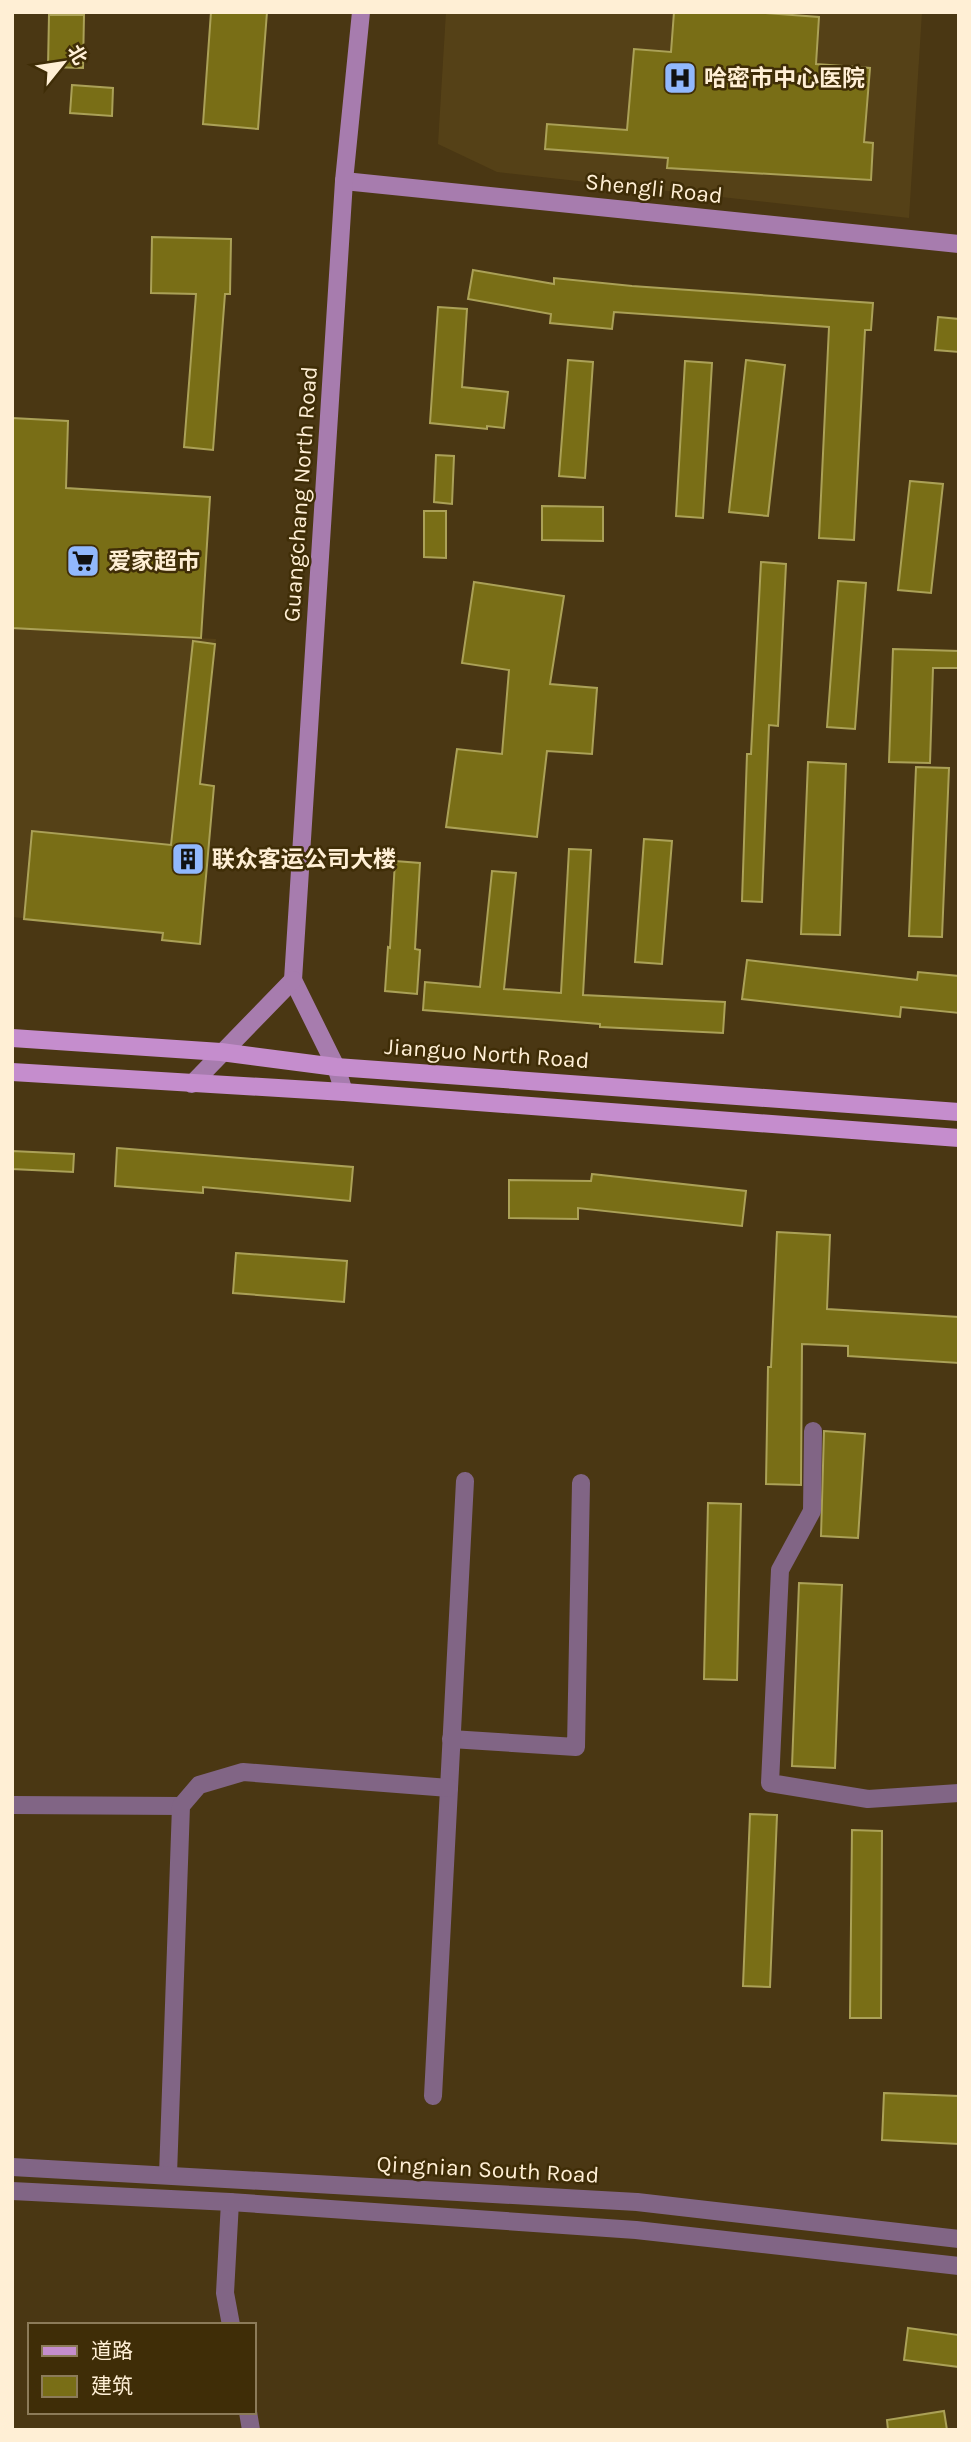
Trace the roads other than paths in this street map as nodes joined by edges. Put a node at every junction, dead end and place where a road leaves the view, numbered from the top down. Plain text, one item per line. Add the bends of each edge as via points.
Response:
1 (361, 12) edge
2 (344, 181) junction
3 (959, 244) edge
4 (293, 980) junction
5 (12, 1038) edge
6 (221, 1052) junction
7 (336, 1067) junction
8 (12, 1072) edge
9 (192, 1084) junction
10 (344, 1092) junction
11 (959, 1112) edge
12 (959, 1138) edge
13 (813, 1431) dead end
14 (465, 1481) dead end
15 (581, 1483) dead end
16 (451, 1740) junction
17 (449, 1788) junction
18 (959, 1793) edge
19 (12, 1805) edge
20 (181, 1806) junction
21 (433, 2096) dead end
22 (12, 2167) edge
23 (168, 2175) junction
24 (12, 2191) edge
25 (230, 2202) junction
26 (959, 2239) edge
27 (959, 2266) edge
28 (231, 2323) edge

1 - 2 main road, Guangchang North Road
2 - 3 main road, Shengli Road
2 - 4 main road, Guangchang North Road
4 - 6 main road
4 - 7 main road
5 - 6 main road, Jianguo North Road
6 - 7 main road, Jianguo North Road
6 - 9 main road
7 - 10 main road
7 - 11 main road, Jianguo North Road
8 - 9 main road
9 - 10 main road
10 - 12 main road
13 - 18 street via 812,1511 780,1570 770,1783 868,1799
14 - 16 street
15 - 16 street via 576,1747
16 - 17 street
17 - 20 street via 243,1772 199,1785
17 - 21 street
19 - 20 street
20 - 23 street
22 - 23 street, Qingnian South Road
23 - 26 street, Qingnian South Road via 637,2202
24 - 25 street
25 - 27 street via 636,2230
25 - 28 street via 225,2294

